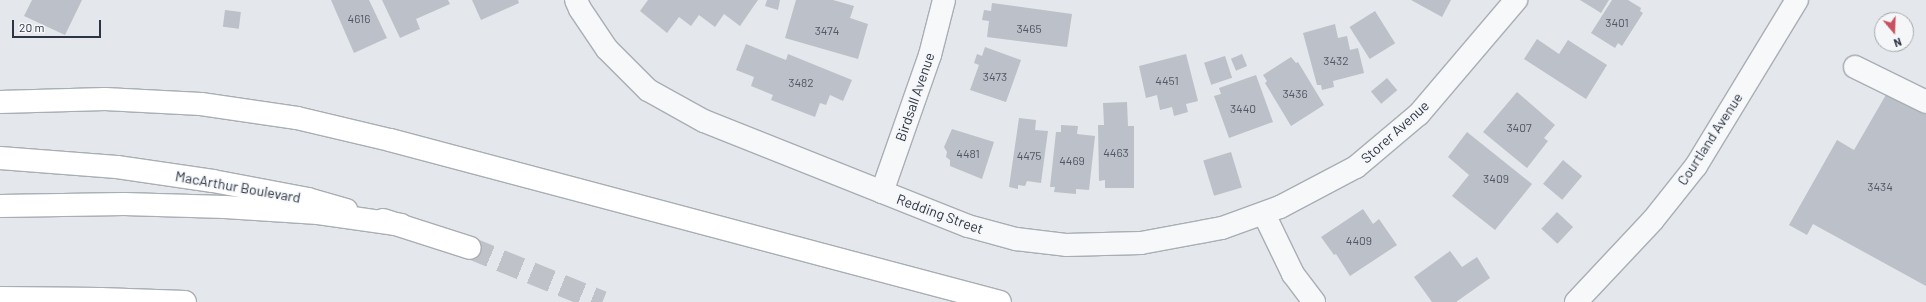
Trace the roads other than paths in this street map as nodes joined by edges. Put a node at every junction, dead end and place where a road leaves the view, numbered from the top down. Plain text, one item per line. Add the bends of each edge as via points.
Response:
1 (576, 0) edge
2 (944, 0) edge
3 (1516, 0) edge
4 (1797, 0) edge
5 (1855, 68) dead end
6 (0, 102) edge
7 (1926, 102) edge
8 (0, 158) edge
9 (882, 192) junction
10 (0, 206) edge
11 (1264, 214) junction
12 (401, 225) junction
13 (470, 248) tunnel mouth
14 (0, 298) edge
15 (185, 302) edge
16 (1000, 302) edge
17 (1314, 302) edge
18 (1576, 302) edge

1 - 9 street, Redding Street via 607,49 648,90 704,121
2 - 9 street, Birdsall Avenue via 930,56
3 - 11 street, Storer Avenue via 1419,114 1356,167
4 - 18 street, Courtland Avenue via 1696,166 1653,220
5 - 7 street
6 - 16 main road via 105,99 201,104 298,118 390,140
8 - 12 main road, MacArthur Boulevard via 117,167 213,180 308,199
9 - 11 street, Redding Street via 968,226 1016,239 1066,244 1141,243 1222,228
10 - 12 main road via 124,204 225,207 318,214
11 - 17 street via 1293,274
12 - 13 main road, MacArthur Boulevard
14 - 15 main road

